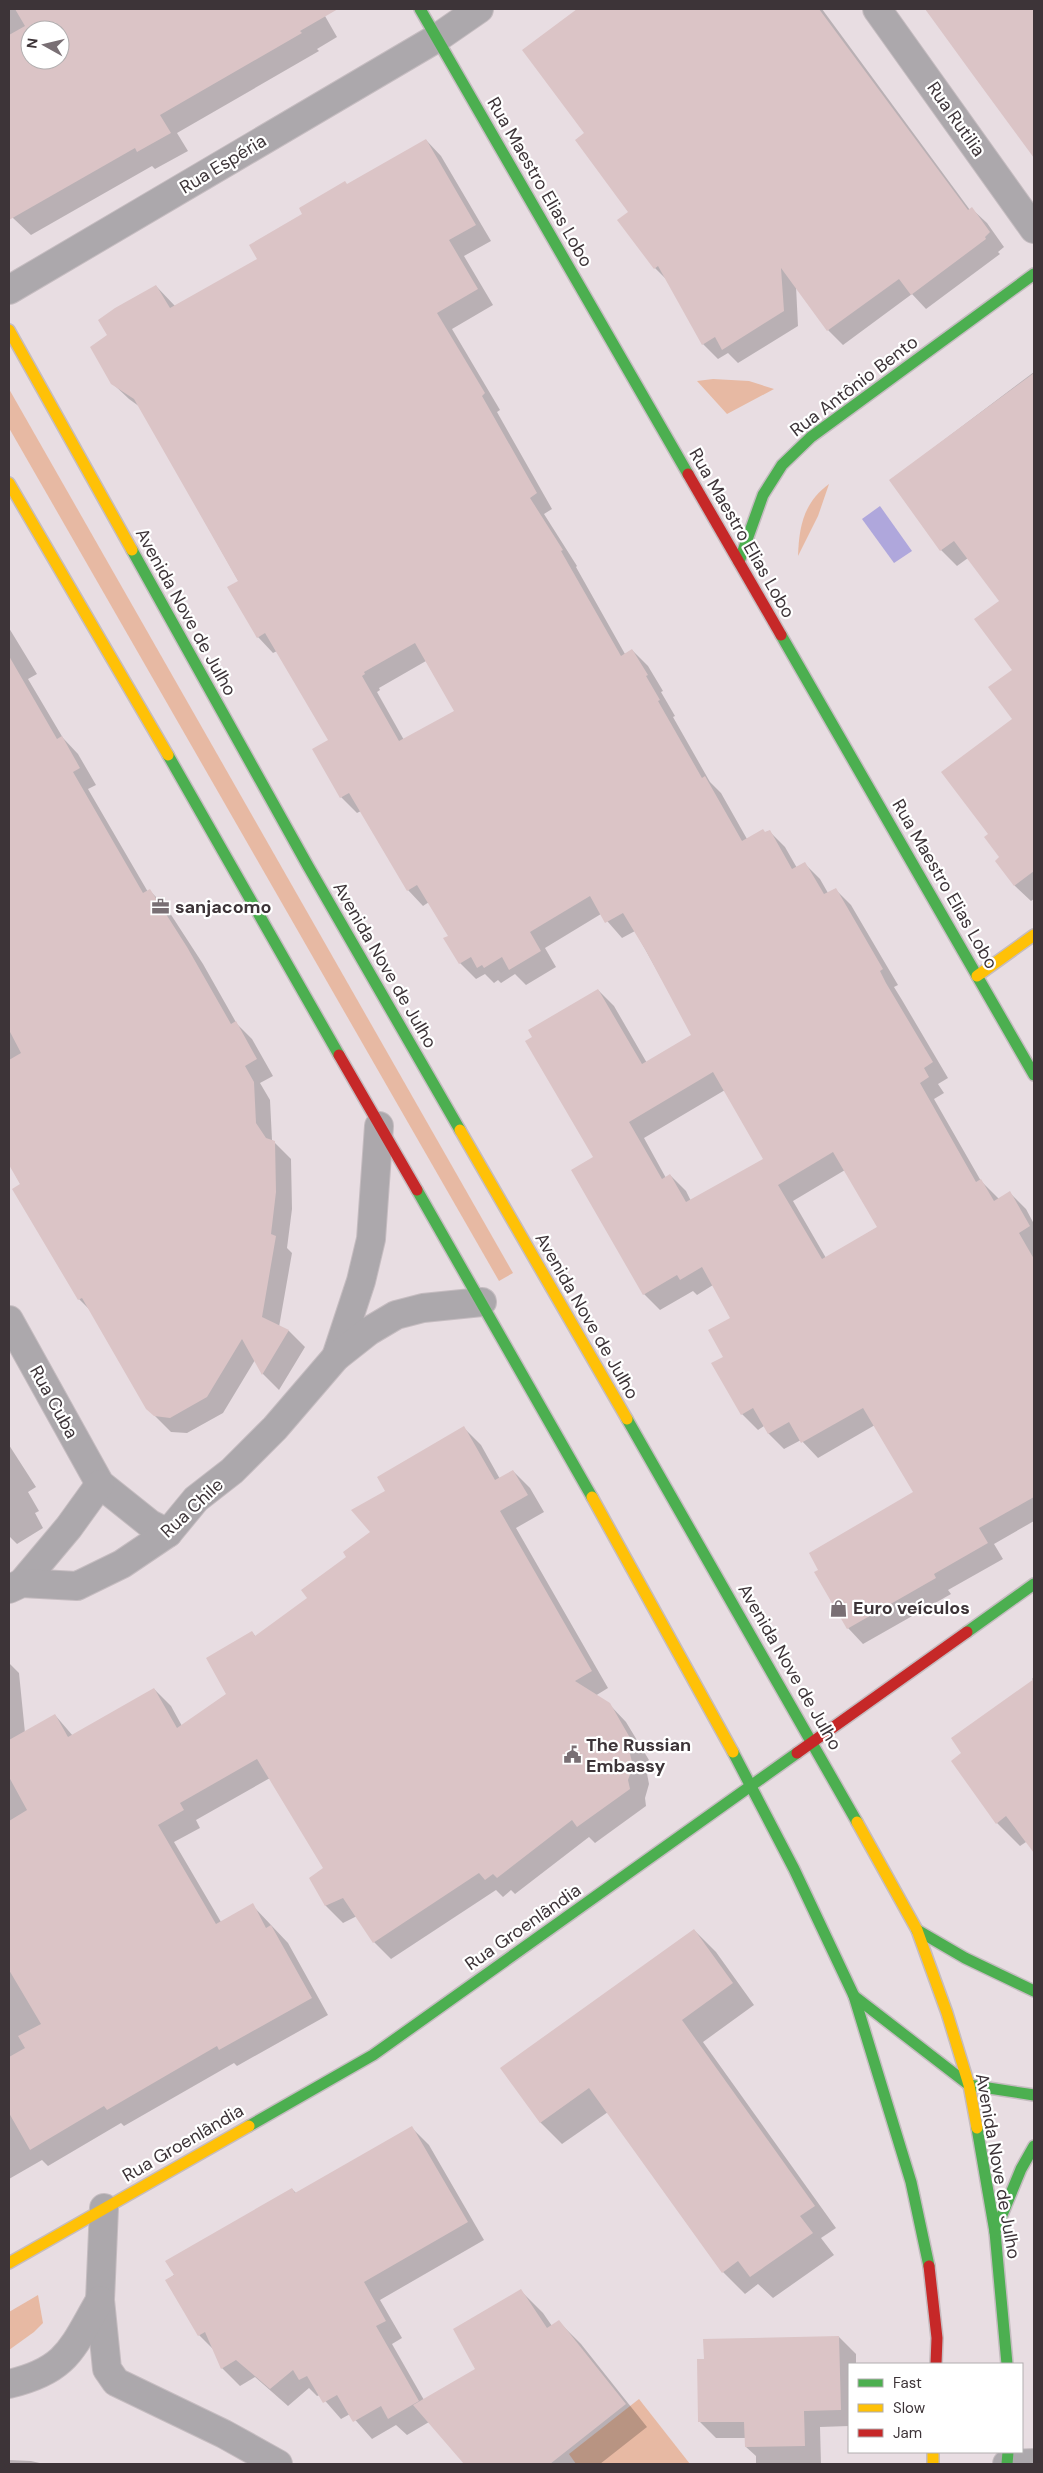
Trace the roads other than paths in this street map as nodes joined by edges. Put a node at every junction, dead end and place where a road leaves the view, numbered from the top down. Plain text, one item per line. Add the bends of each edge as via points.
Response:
1 (420, 9) edge
2 (479, 9) edge
3 (877, 9) edge
4 (437, 38) junction
5 (1034, 229) edge
6 (1034, 274) edge
7 (9, 290) edge
8 (9, 330) edge
9 (9, 483) edge
10 (739, 562) junction
11 (1034, 935) edge
12 (977, 976) junction
13 (1034, 1075) edge
14 (379, 1126) junction
15 (482, 1302) junction
16 (9, 1320) edge
17 (336, 1357) junction
18 (100, 1484) junction
19 (168, 1533) junction
20 (1034, 1584) edge
21 (15, 1586) edge
22 (813, 1742) junction
23 (752, 1786) junction
24 (917, 1930) junction
25 (1034, 1991) edge
26 (854, 1996) junction
27 (969, 2085) junction
28 (1034, 2095) edge
29 (1034, 2146) edge
30 (104, 2208) junction
31 (995, 2232) junction
32 (9, 2263) edge
33 (100, 2300) junction
34 (936, 2363) edge
35 (1007, 2363) edge
36 (9, 2384) edge
37 (1034, 2463) edge
38 (278, 2464) edge
39 (1007, 2464) edge

1 - 4 main road, Rua Maestro Elias Lobo
2 - 4 street, Rua Espéria
3 - 5 street, Rua Rutilia
4 - 7 street, Rua Espéria
4 - 10 main road, Rua Maestro Elias Lobo
6 - 10 main road, Rua Antônio Bento via 810,437 782,465 763,496
8 - 22 main road, Avenida Nove de Julho via 318,883
9 - 14 main road
10 - 12 main road, Rua Maestro Elias Lobo
11 - 12 main road
12 - 13 main road, Rua Maestro Elias Lobo
14 - 15 main road
14 - 17 street, Rua Chile via 371,1239
15 - 17 street, Rua Chile via 423,1308 396,1315 369,1330
15 - 23 main road
16 - 18 street, Rua Cuba
17 - 19 street, Rua Chile via 275,1428 232,1471 196,1499
18 - 19 street, Rua Cuba via 150,1524
18 - 21 street via 70,1527
19 - 21 street, Rua Chile via 122,1564 77,1586
20 - 22 main road, Rua Groenlândia
22 - 23 main road, Rua Groenlândia
22 - 24 main road, Avenida Nove de Julho
23 - 26 main road
23 - 30 main road, Rua Groenlândia via 373,2055
24 - 25 main road via 965,1958
24 - 27 main road, Avenida Nove de Julho
26 - 27 main road
26 - 34 main road via 912,2182 928,2258 937,2338
27 - 28 main road
27 - 31 main road, Avenida Nove de Julho
29 - 31 main road
30 - 32 main road, Rua Groenlândia
30 - 33 street
31 - 35 main road, Avenida Nove de Julho
33 - 36 street via 77,2343 57,2364 34,2378
33 - 38 street via 107,2369 116,2382
37 - 39 street

